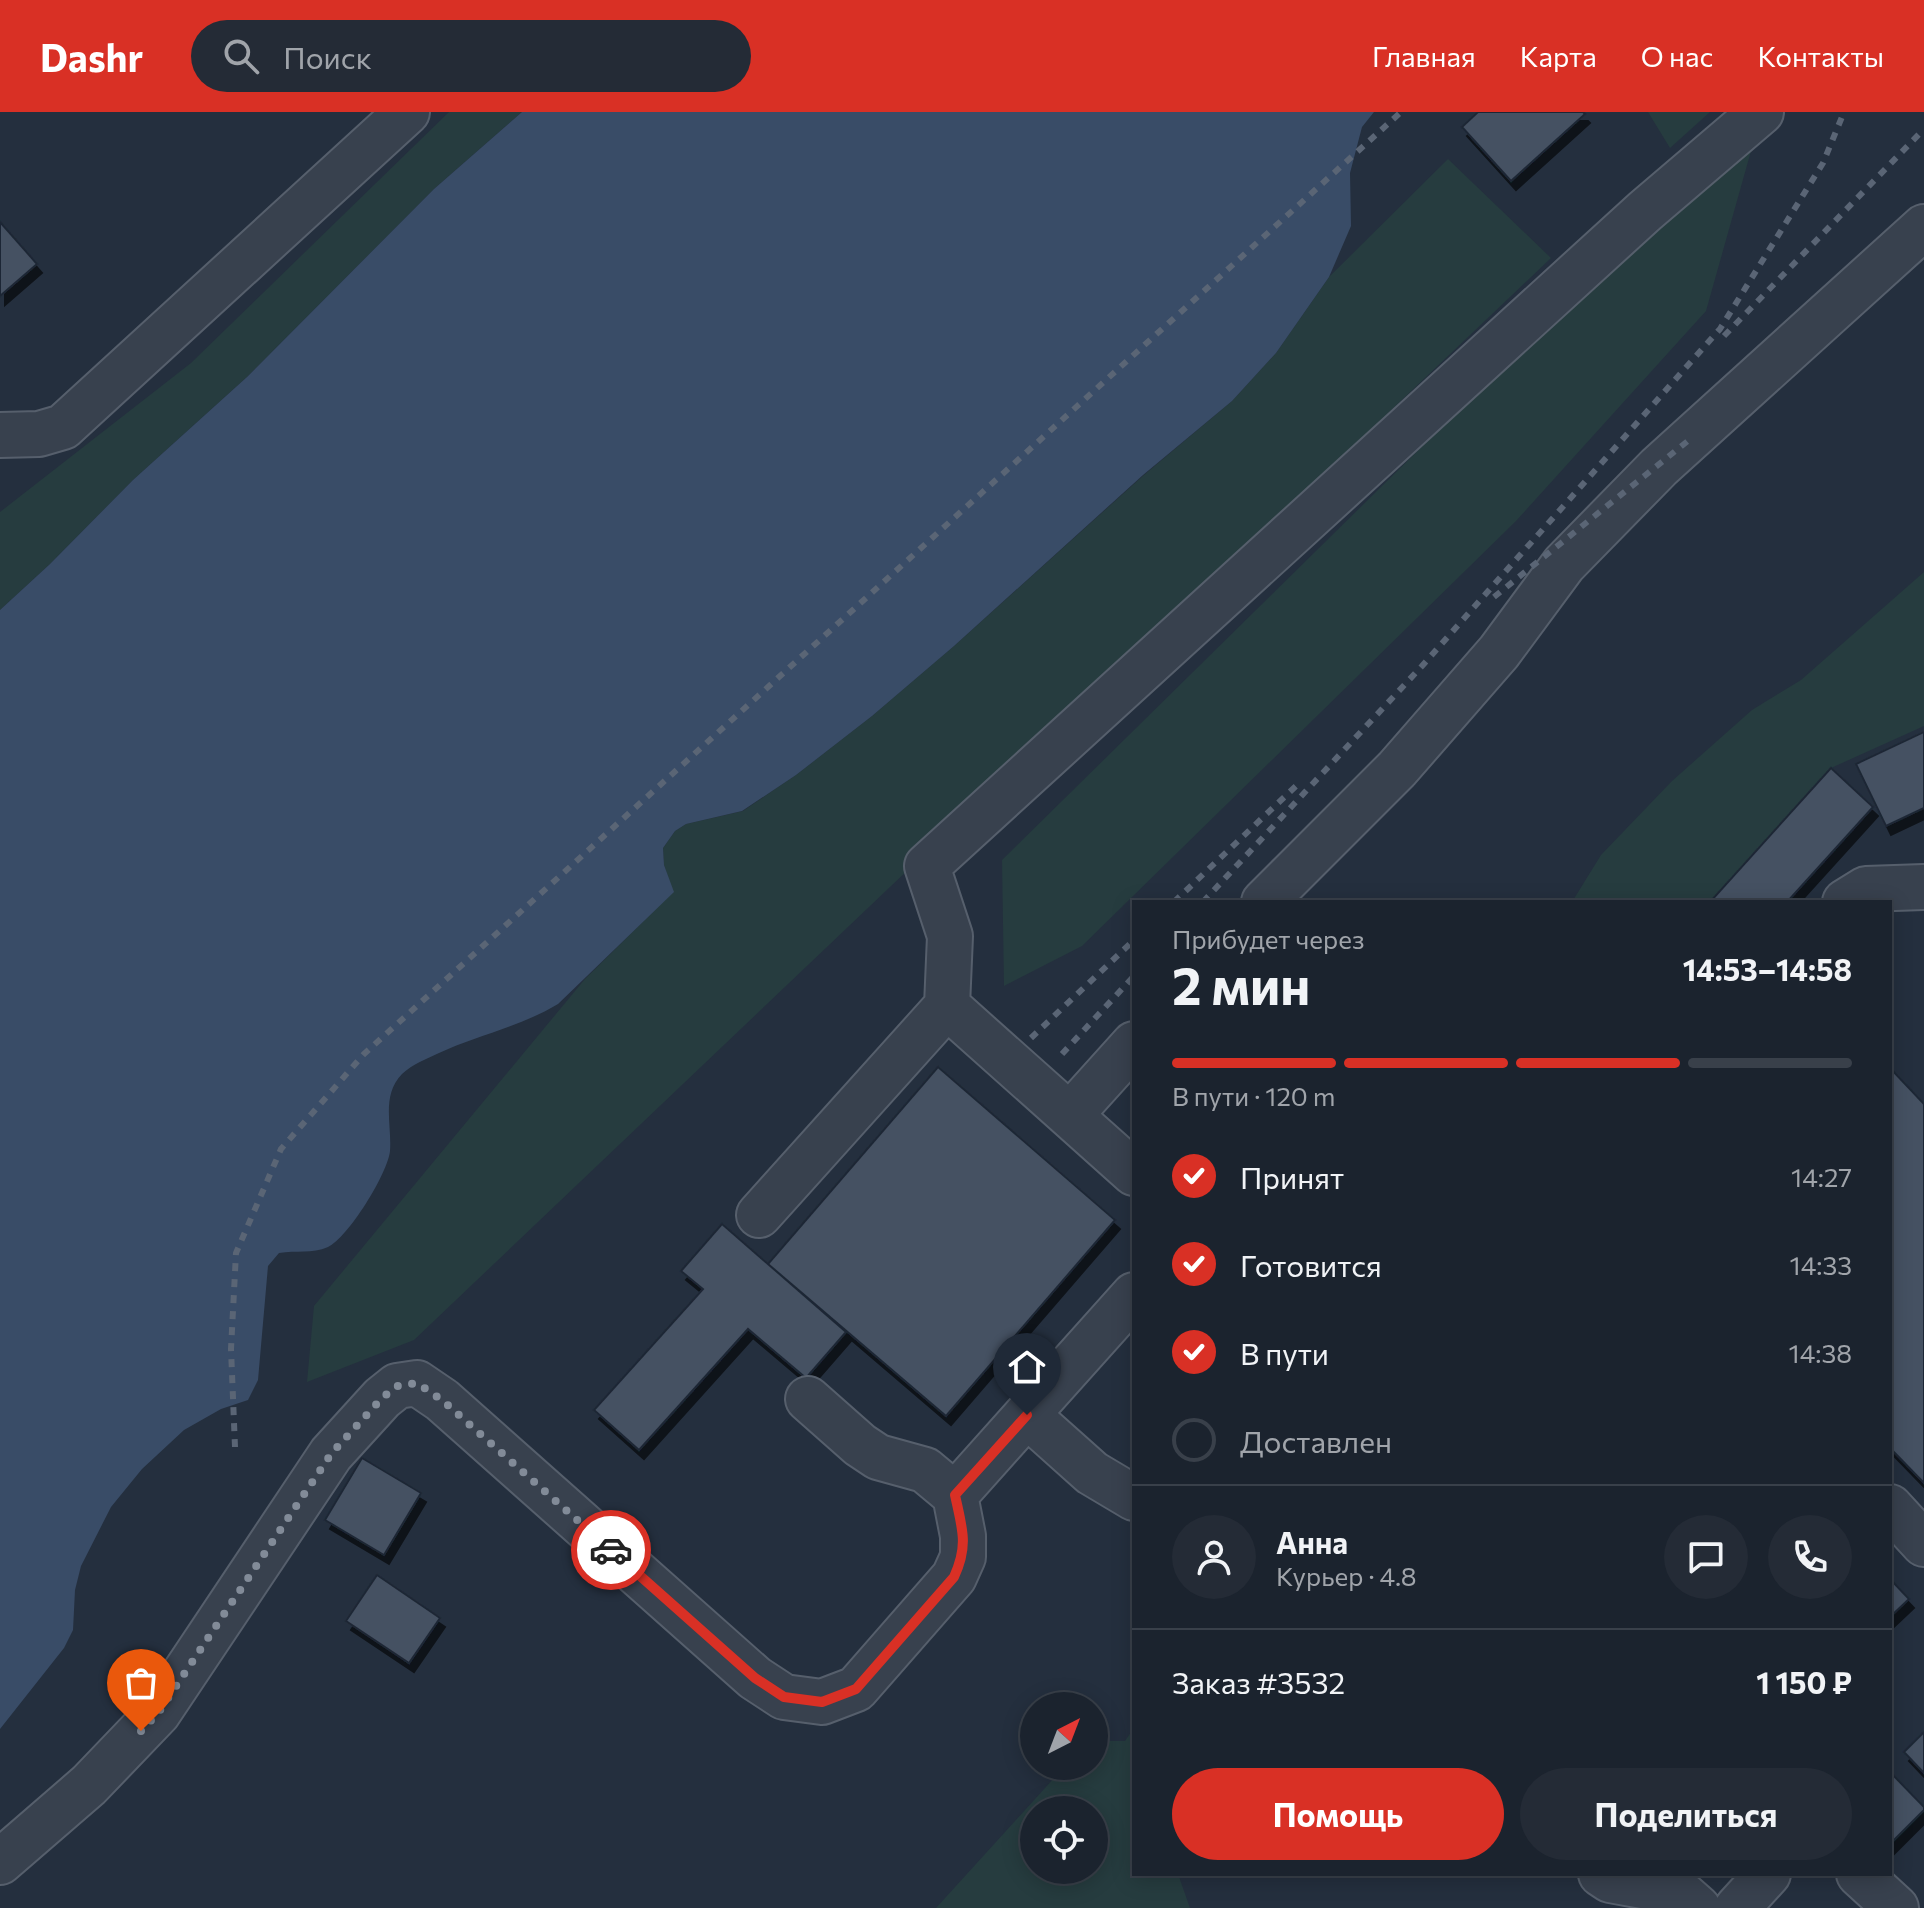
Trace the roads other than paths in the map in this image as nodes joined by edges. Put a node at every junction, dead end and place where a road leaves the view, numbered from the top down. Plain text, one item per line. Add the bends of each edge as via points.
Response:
1 (407, 112) edge
2 (1761, 112) edge
3 (1924, 227) edge
4 (0, 435) edge
5 (1924, 887) edge
6 (1266, 900) edge
7 (1848, 900) edge
8 (947, 1006) junction
9 (1130, 1056) edge
10 (1070, 1115) junction
11 (1132, 1171) edge
12 (759, 1215) dead end
13 (1132, 1297) edge
14 (808, 1399) dead end
15 (1027, 1415) junction
16 (955, 1495) junction
17 (1132, 1497) edge
18 (1892, 1509) edge
19 (1924, 1544) edge
20 (0, 1862) edge
21 (1604, 1876) edge
22 (1766, 1876) edge
23 (1861, 1876) edge
24 (1698, 1908) edge
25 (1737, 1908) edge
26 (1896, 1908) edge

1 - 4 lane via 63,427
2 - 8 lane via 1633,222 927,866 950,936
3 - 6 lane via 1659,467 1564,564 1499,652 1397,769
5 - 7 lane via 1866,889
8 - 10 lane
8 - 12 lane
9 - 10 lane
10 - 11 lane
13 - 15 lane
14 - 16 lane via 878,1457 925,1470
15 - 16 lane
15 - 17 lane via 1092,1473
16 - 20 lane via 963,1557 944,1590 856,1689 822,1702 784,1697 755,1678 442,1400 417,1383 397,1386 331,1454 158,1713 89,1785
18 - 19 lane
21 - 24 lane via 1681,1893
22 - 25 lane
23 - 26 lane

